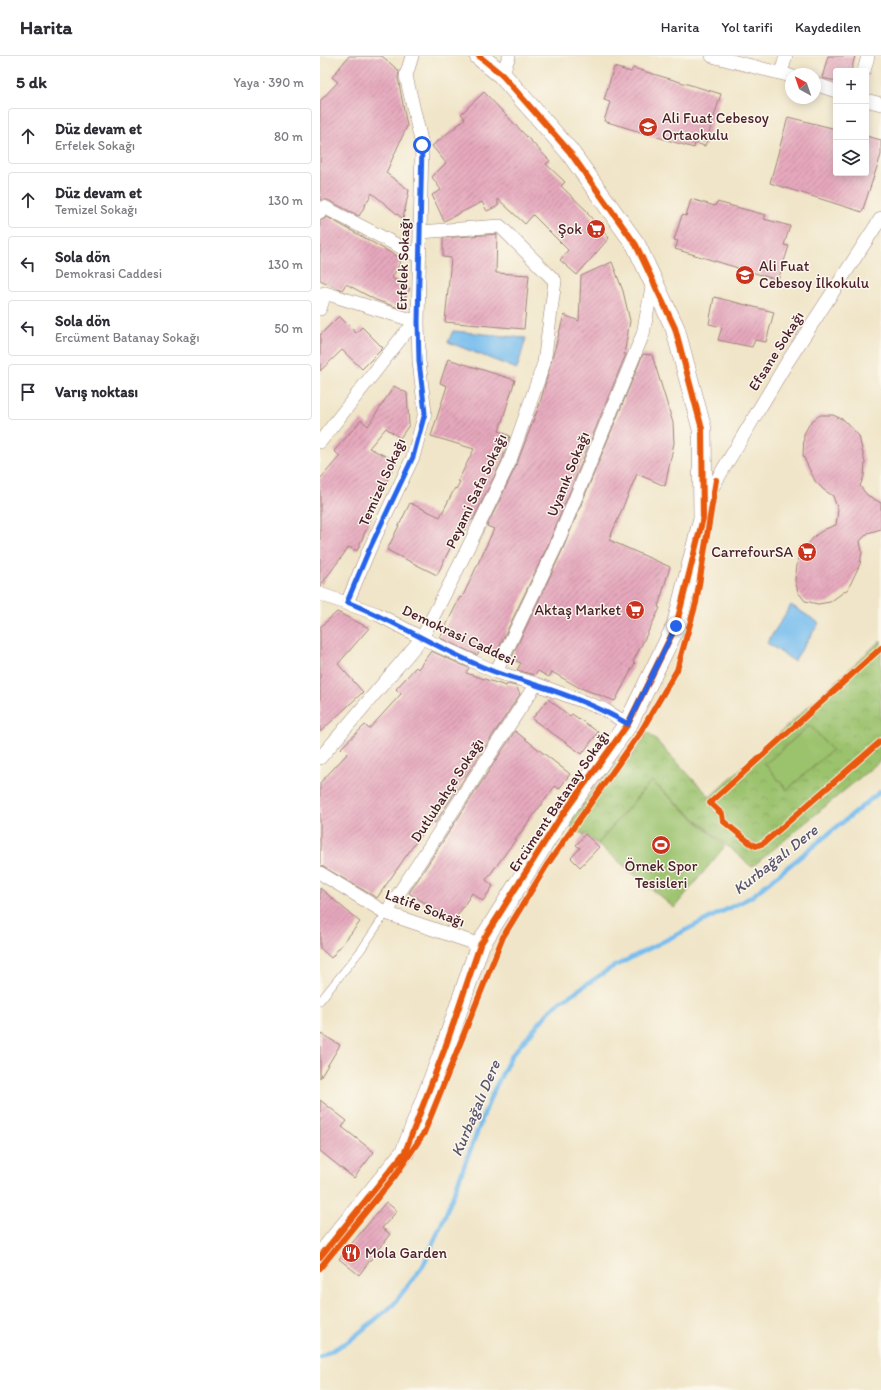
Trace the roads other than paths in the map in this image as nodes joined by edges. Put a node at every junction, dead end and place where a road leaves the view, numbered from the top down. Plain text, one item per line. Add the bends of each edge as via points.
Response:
1 (412, 56) edge
2 (479, 56) edge
3 (509, 56) edge
4 (712, 56) edge
5 (786, 56) edge
6 (868, 56) edge
7 (786, 68) edge
8 (865, 68) edge
9 (502, 74) junction
10 (785, 75) edge
11 (821, 86) edge
12 (833, 90) edge
13 (869, 101) edge
14 (881, 104) edge
15 (320, 213) edge
16 (881, 218) edge
17 (420, 232) junction
18 (420, 257) junction
19 (653, 282) junction
20 (323, 293) edge
21 (320, 309) edge
22 (418, 322) junction
23 (320, 442) edge
24 (703, 503) junction
25 (320, 594) edge
26 (347, 602) junction
27 (422, 638) junction
28 (496, 672) junction
29 (536, 684) junction
30 (628, 724) junction
31 (320, 758) edge
32 (320, 874) edge
33 (386, 913) junction
34 (480, 945) junction
35 (320, 1000) edge
36 (320, 1257) edge

1 - 17 street, Erfelek Sokağı via 406,76 422,145
2 - 9 street, Ercüment Batanay Sokağı
3 - 9 street
4 - 10 street
5 - 7 street
6 - 8 street
9 - 19 street, Ercüment Batanay Sokağı via 569,151 636,245
11 - 12 street
13 - 14 street
15 - 18 street via 324,207
16 - 24 street, Efsane Sokağı via 790,358
17 - 18 street, Erfelek Sokağı
17 - 27 street, Peyami Safa Sokağı via 500,226 555,281 544,363 509,463
18 - 22 street, Erfelek Sokağı
19 - 24 street, Ercüment Batanay Sokağı via 675,328 702,429
19 - 28 street, Uyanık Sokağı via 643,334 555,548
20 - 21 street
20 - 22 street
22 - 23 street, Erfelek Sokağı via 405,333
22 - 26 street, Temizel Sokağı via 425,413 413,457
24 - 30 street, Ercüment Batanay Sokağı via 703,518 676,626
25 - 26 street, Demokrasi Caddesi
26 - 27 street, Demokrasi Caddesi
27 - 28 street, Demokrasi Caddesi
27 - 31 street, Peyami Safa Sokağı
28 - 29 street, Demokrasi Caddesi
29 - 30 street, Demokrasi Caddesi via 604,710
29 - 33 street, Dutlubahçe Sokağı
30 - 34 street, Ercüment Batanay Sokağı via 558,821
32 - 33 street, Latife Sokağı
33 - 34 street, Latife Sokağı
33 - 35 lane via 361,950
34 - 36 street, Ercüment Batanay Sokağı via 445,1048 405,1152

